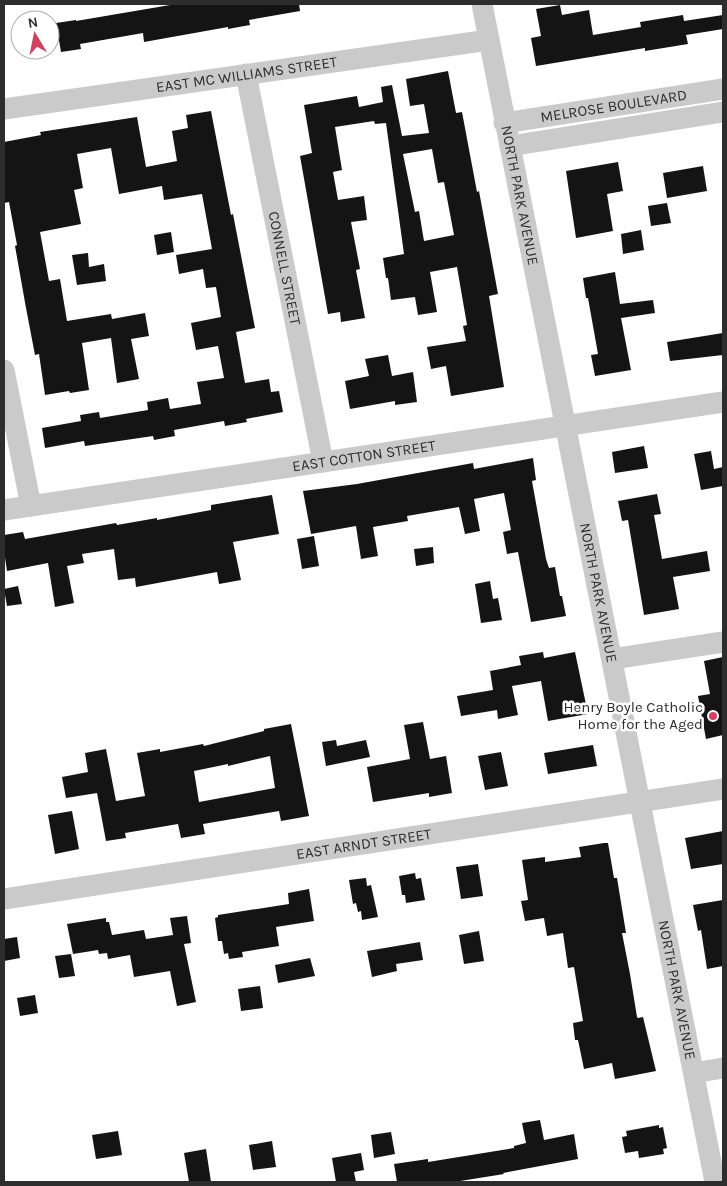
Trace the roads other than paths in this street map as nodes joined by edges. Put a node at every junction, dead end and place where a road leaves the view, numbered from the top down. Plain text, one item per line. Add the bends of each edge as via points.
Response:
1 (482, 4) edge
2 (489, 40) junction
3 (246, 74) junction
4 (723, 89) edge
5 (4, 108) edge
6 (723, 112) edge
7 (504, 123) junction
8 (510, 146) junction
9 (4, 370) edge
10 (723, 402) edge
11 (566, 426) junction
12 (323, 462) junction
13 (31, 506) junction
14 (4, 510) edge
15 (723, 642) edge
16 (612, 659) junction
17 (723, 789) edge
18 (641, 802) junction
19 (4, 899) edge
20 (723, 1068) edge
21 (694, 1072) junction
22 (715, 1182) edge

1 - 2 street, NORTH PARK AVENUE
2 - 3 street, EAST MC WILLIAMS STREET
2 - 7 street, NORTH PARK AVENUE
3 - 5 street, EAST MC WILLIAMS STREET
3 - 12 street, CONNELL STREET
4 - 7 street, MELROSE BOULEVARD
6 - 8 street, MELROSE BOULEVARD
7 - 8 street, NORTH PARK AVENUE
8 - 11 street, NORTH PARK AVENUE
9 - 13 street
10 - 11 street, EAST COTTON STREET
11 - 12 street, EAST COTTON STREET
11 - 16 street, NORTH PARK AVENUE
12 - 13 street, EAST COTTON STREET
13 - 14 street, EAST COTTON STREET
15 - 16 street
16 - 18 street, NORTH PARK AVENUE
17 - 18 street, EAST ARNDT STREET
18 - 19 street, EAST ARNDT STREET
18 - 21 street, NORTH PARK AVENUE
20 - 21 street
21 - 22 street, NORTH PARK AVENUE

